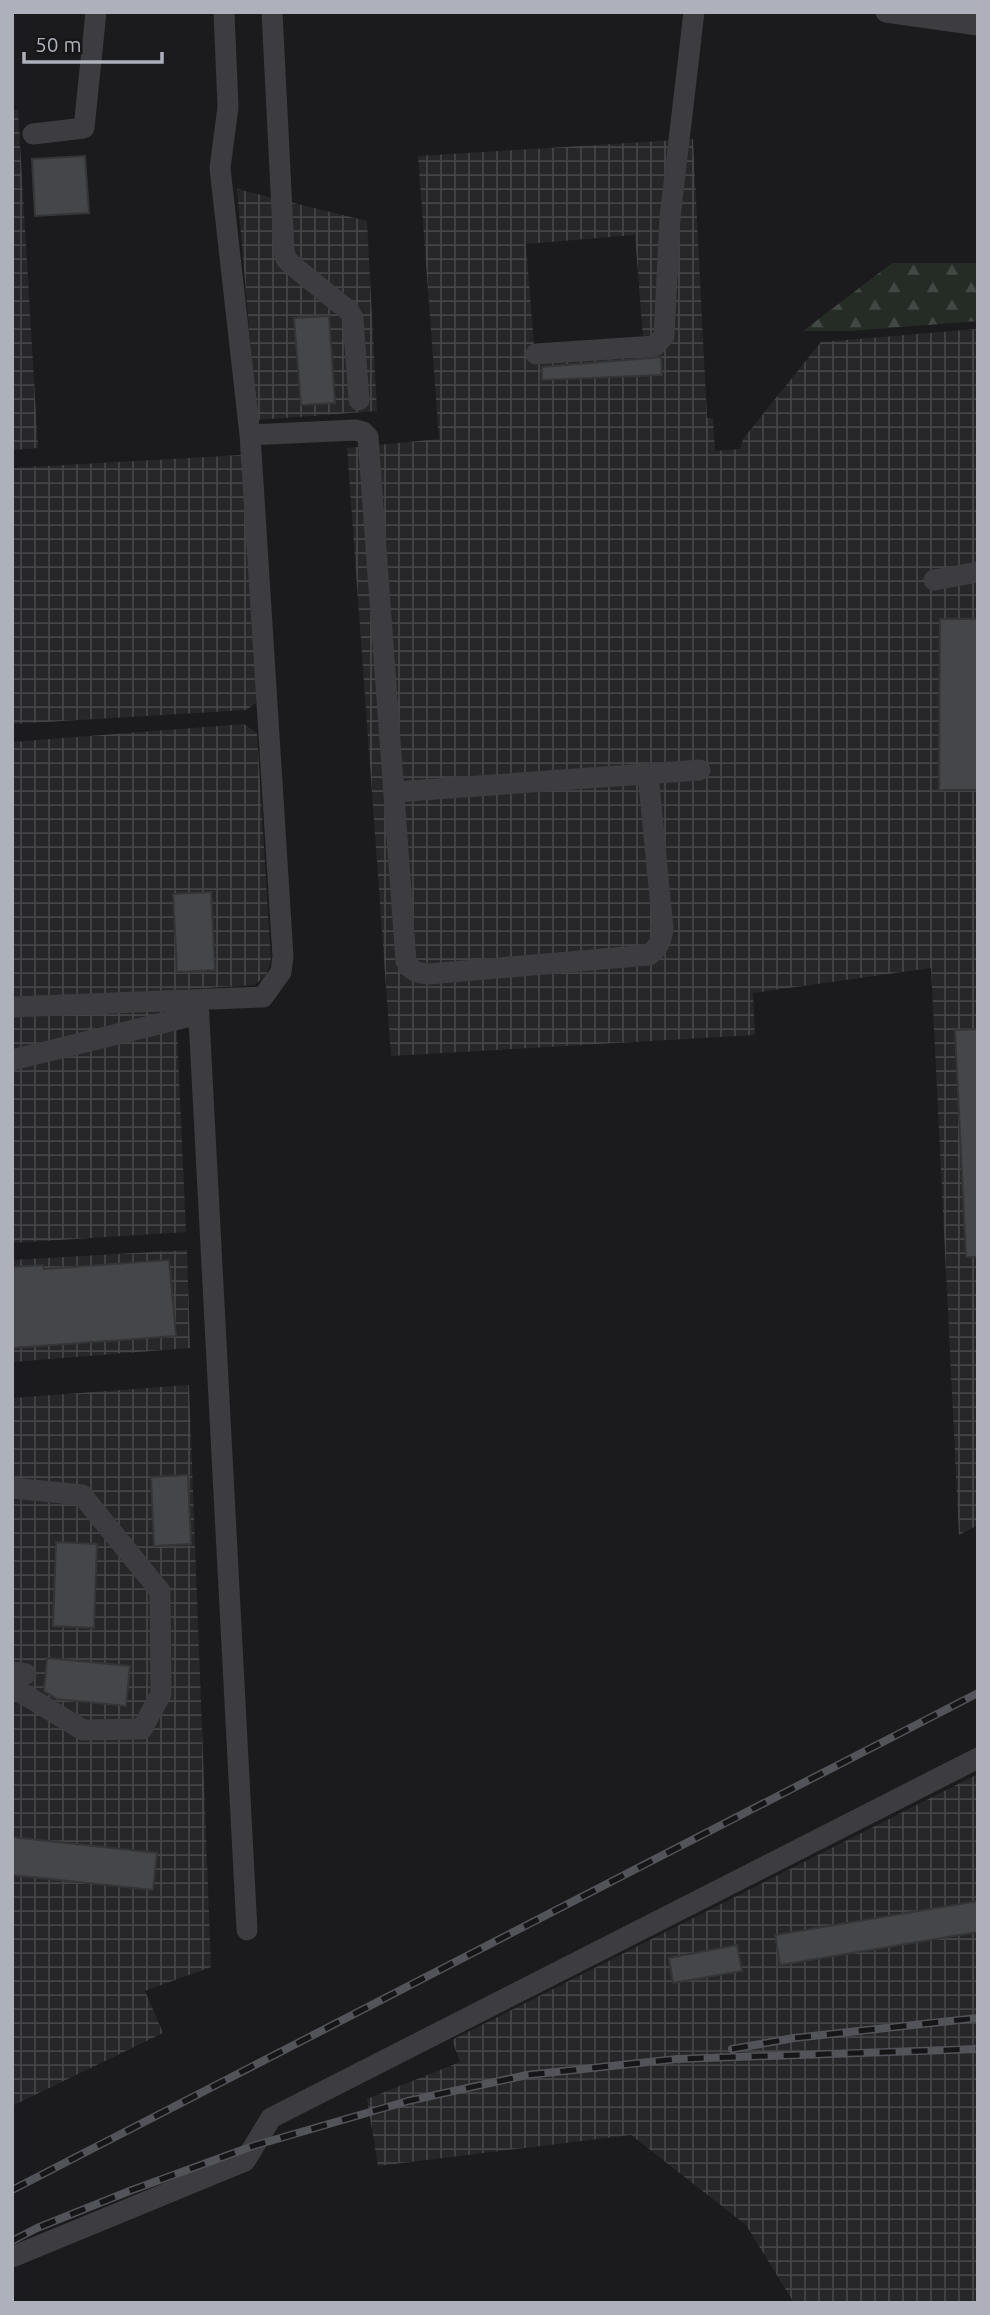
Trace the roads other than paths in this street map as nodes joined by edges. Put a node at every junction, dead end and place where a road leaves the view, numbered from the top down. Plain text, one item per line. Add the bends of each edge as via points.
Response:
1 (96, 12) edge
2 (224, 12) edge
3 (272, 12) edge
4 (694, 12) edge
5 (886, 12) edge
6 (916, 14) edge
7 (978, 25) edge
8 (33, 134) dead end
9 (536, 354) dead end
10 (359, 400) dead end
11 (250, 435) junction
12 (978, 572) edge
13 (934, 580) dead end
14 (699, 770) dead end
15 (648, 774) junction
16 (394, 792) junction
17 (12, 1007) edge
18 (198, 1007) junction
19 (12, 1060) edge
20 (12, 1488) edge
21 (17, 1678) edge
22 (978, 1758) edge
23 (247, 1930) dead end
24 (12, 2257) edge

1 - 8 street via 84,128
2 - 11 street via 228,107 220,168
3 - 10 street via 286,259 353,318
4 - 9 street via 670,216 664,336 655,346
5 - 6 street
6 - 7 street
11 - 16 street via 355,430 368,437
11 - 18 street via 283,956 281,972 263,996
12 - 13 street
14 - 15 street
15 - 16 street
15 - 16 street via 663,928 657,949 649,955 429,974 417,973 406,961
17 - 18 street
18 - 19 street
18 - 23 street
20 - 21 street via 82,1495 160,1591 161,1694 142,1729 83,1730
22 - 24 street via 271,2119 245,2161

